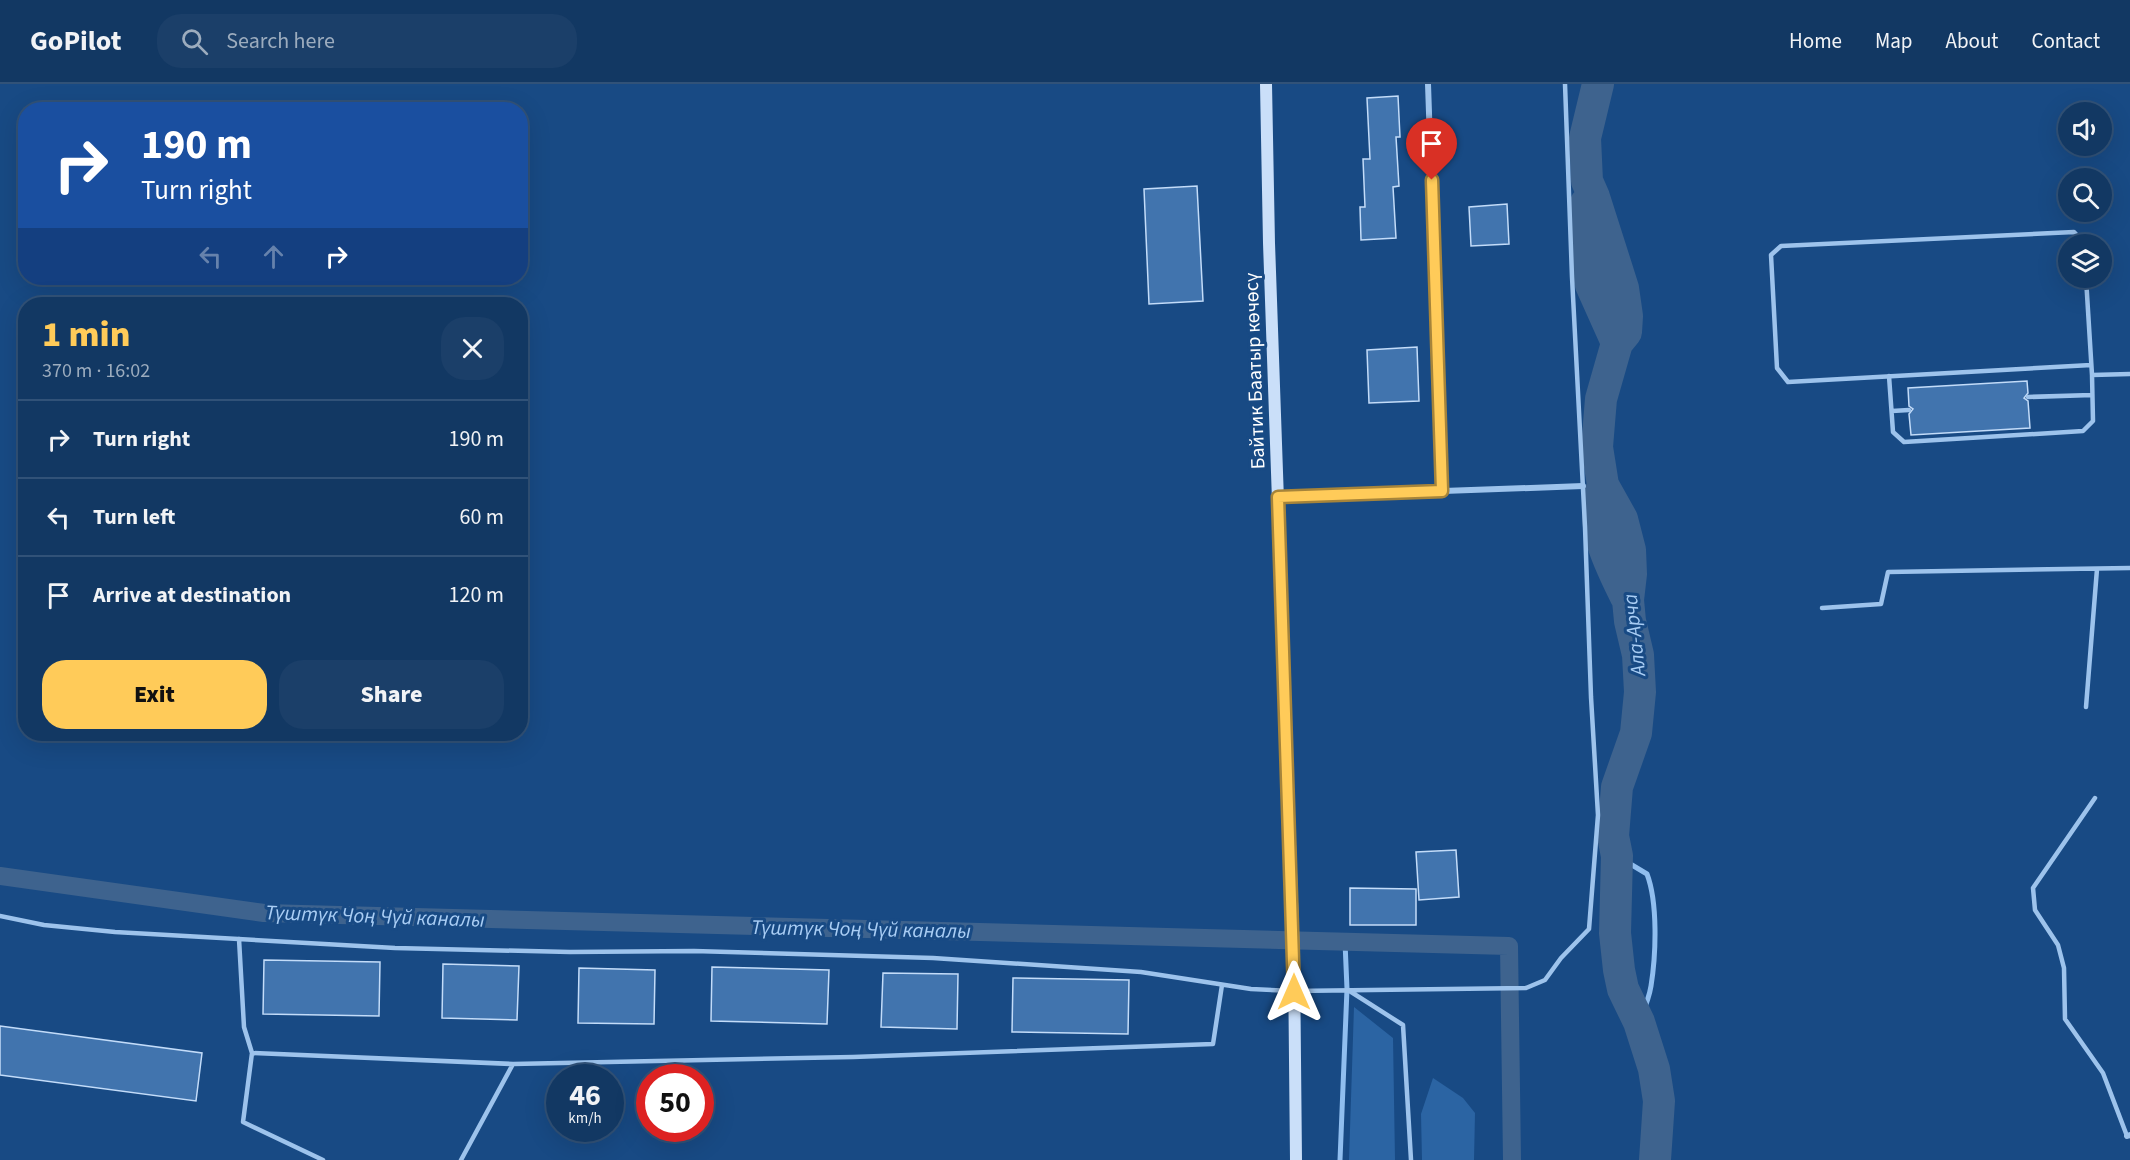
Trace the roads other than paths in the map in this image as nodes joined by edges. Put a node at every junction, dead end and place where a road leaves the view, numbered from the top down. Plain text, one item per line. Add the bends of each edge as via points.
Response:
1 (1266, 84) edge
2 (1428, 84) edge
3 (1565, 84) edge
4 (2076, 234) edge
5 (2087, 288) edge
6 (2091, 365) junction
7 (2130, 374) edge
8 (2092, 375) junction
9 (1889, 376) junction
10 (2092, 395) junction
11 (2028, 396) dead end
12 (1909, 410) dead end
13 (1892, 411) junction
14 (1583, 486) junction
15 (1442, 491) junction
16 (1278, 497) junction
17 (2130, 568) edge
18 (2097, 569) junction
19 (1822, 608) dead end
20 (2086, 707) dead end
21 (2095, 798) dead end
22 (0, 916) edge
23 (239, 939) junction
24 (1222, 985) junction
25 (1347, 989) junction
26 (1294, 992) junction
27 (252, 1053) junction
28 (513, 1064) junction
29 (2129, 1136) edge
30 (323, 1160) edge
31 (461, 1160) edge
32 (1296, 1160) edge
33 (1411, 1160) edge

1 - 16 main road, Байтик Баатыр көчөсү
2 - 15 street
3 - 14 lane
4 - 9 lane via 1781,246 1770,255 1777,368 1788,381
5 - 6 lane
6 - 8 lane
6 - 9 lane
7 - 8 lane
8 - 10 lane
9 - 13 lane
10 - 11 lane
10 - 13 lane via 2093,421 2083,431 1904,442 1893,432
12 - 13 lane
14 - 15 street
14 - 25 lane via 1598,815 1589,929 1545,980 1526,988
15 - 16 street
16 - 26 main road, Байтик Баатыр көчөсү
17 - 18 lane
18 - 19 lane via 1888,572 1881,604
18 - 20 lane
21 - 29 lane via 2032,888 2035,910 2058,945 2064,968 2065,1019 2103,1073
22 - 23 lane via 115,932
23 - 24 lane via 395,948 933,958 1141,972
23 - 27 lane via 244,1027
24 - 26 lane
24 - 28 lane via 1213,1044 865,1057
25 - 26 lane
25 - 33 lane via 1403,1025
26 - 32 main road, Байтик Баатыр көчөсү
27 - 28 lane
27 - 30 lane via 243,1122
28 - 31 lane

